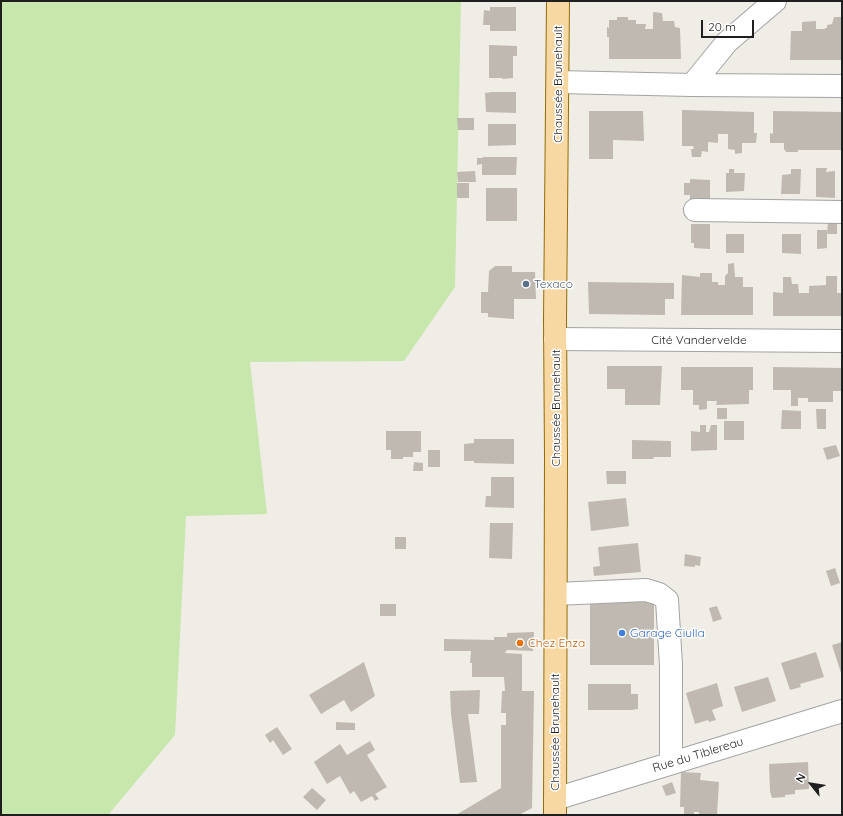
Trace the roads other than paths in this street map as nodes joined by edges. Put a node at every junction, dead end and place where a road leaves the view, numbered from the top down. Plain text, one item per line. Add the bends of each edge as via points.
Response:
1 (558, 1) edge
2 (775, 1) edge
3 (558, 82) junction
4 (692, 85) junction
5 (842, 86) edge
6 (695, 210) dead end
7 (842, 212) edge
8 (555, 339) junction
9 (842, 341) edge
10 (556, 594) junction
11 (842, 711) edge
12 (671, 763) junction
13 (555, 807) edge

1 - 3 main road, Chaussée Brunehault
2 - 4 street via 727,42
3 - 4 street
3 - 8 main road, Chaussée Brunehault
4 - 5 street
6 - 7 street
8 - 9 street, Cité Vandervelde
8 - 10 main road, Chaussée Brunehault
10 - 12 street via 646,590 660,594 667,600 671,665
10 - 13 main road, Chaussée Brunehault
11 - 12 street, Rue du Tiblereau
12 - 13 street, Rue du Tiblereau

